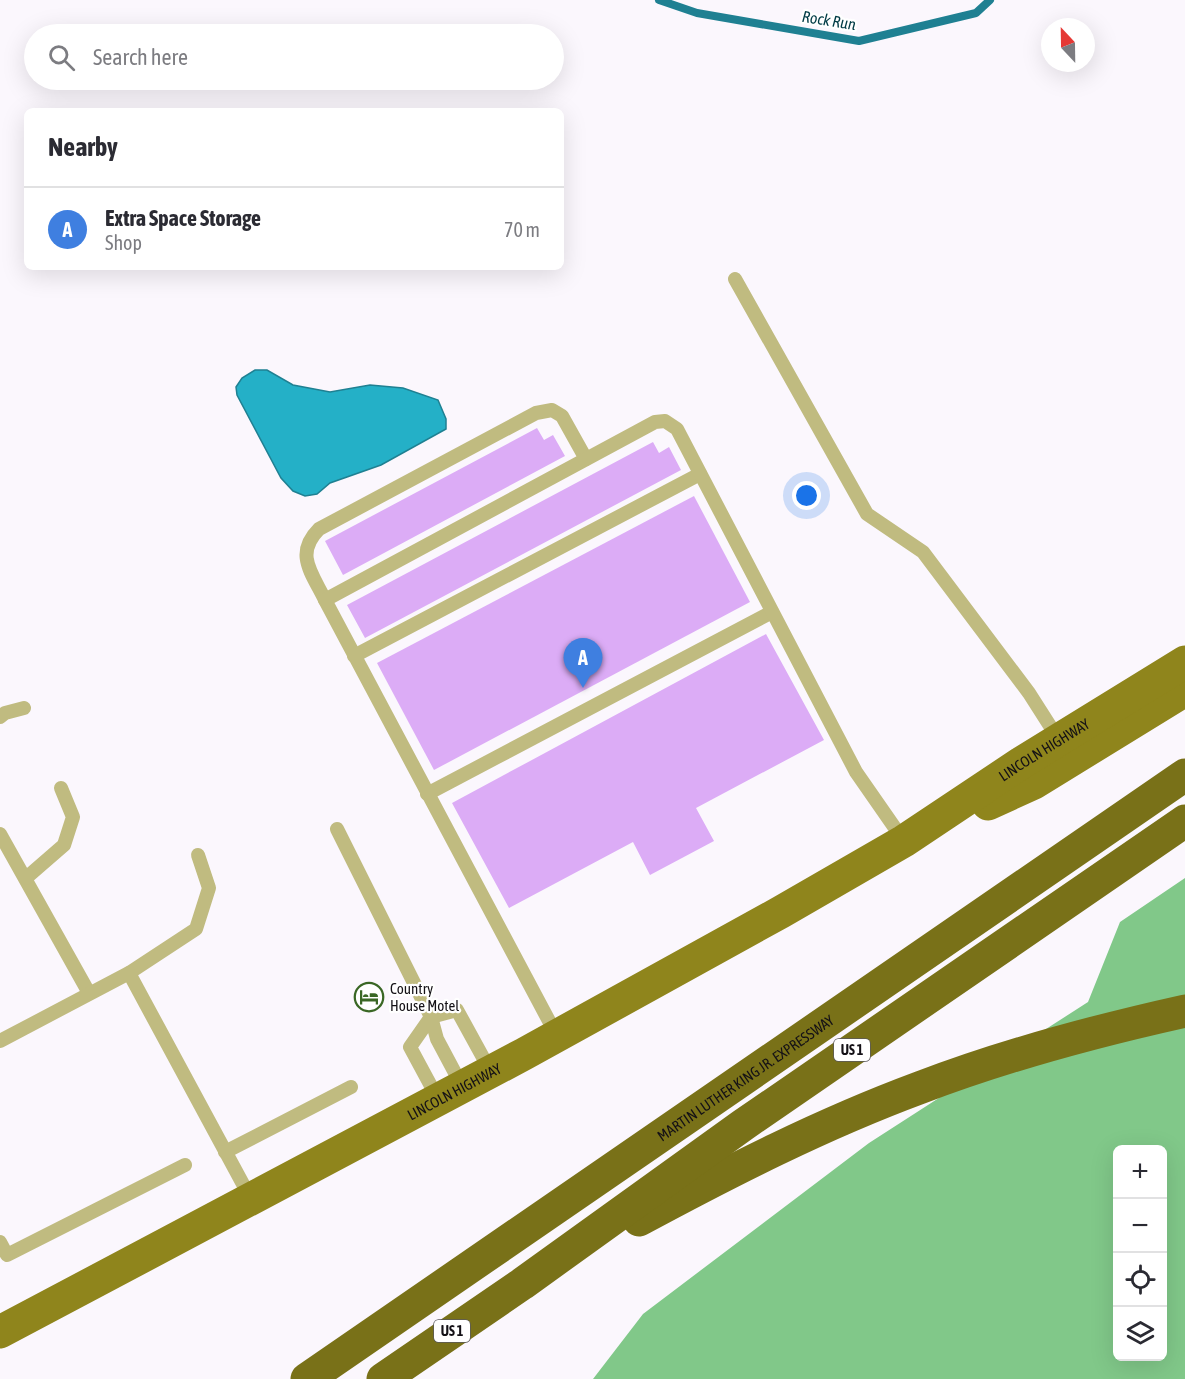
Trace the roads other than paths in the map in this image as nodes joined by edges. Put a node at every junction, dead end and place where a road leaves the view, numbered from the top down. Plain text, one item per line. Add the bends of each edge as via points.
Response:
1 (735, 279) dead end
2 (586, 459) junction
3 (700, 474) junction
4 (325, 600) junction
5 (772, 612) junction
6 (354, 656) junction
7 (1185, 662) edge
8 (1185, 690) edge
9 (24, 708) dead end
10 (0, 717) edge
11 (1059, 740) junction
12 (1185, 758) edge
13 (1185, 775) edge
14 (61, 788) dead end
15 (427, 794) junction
16 (1185, 820) edge
17 (337, 829) dead end
18 (0, 834) edge
19 (904, 841) junction
20 (198, 855) dead end
21 (1039, 876) junction
22 (26, 878) junction
23 (129, 973) junction
24 (88, 993) junction
25 (1185, 1011) edge
26 (431, 1017) junction
27 (557, 1036) junction
28 (0, 1041) edge
29 (491, 1071) junction
30 (351, 1087) dead end
31 (451, 1093) junction
32 (225, 1152) junction
33 (185, 1165) dead end
34 (251, 1199) junction
35 (0, 1242) edge
36 (522, 1284) junction
37 (0, 1332) edge
38 (307, 1379) edge
39 (383, 1379) edge

1 - 11 lane via 867,514 923,552 1029,693
2 - 3 lane via 665,421 676,429
2 - 4 lane
2 - 4 lane via 562,416 552,410 536,412 319,530 307,541 306,558
3 - 5 lane
3 - 6 lane
4 - 6 lane
5 - 15 lane
5 - 19 lane via 856,772
6 - 15 lane
7 - 11 main road, LINCOLN HIGHWAY
8 - 19 main road, LINCOLN HIGHWAY via 1034,783
9 - 10 lane
11 - 19 main road, LINCOLN HIGHWAY
12 - 21 highway
13 - 21 highway, MARTIN LUTHER KING JR. EXPRESSWAY / US 1
14 - 22 lane via 73,817 64,844
15 - 27 lane
16 - 36 highway, US 1 via 743,1125
17 - 26 lane
18 - 22 lane
19 - 27 main road, LINCOLN HIGHWAY
20 - 23 lane via 209,888 195,929
21 - 38 highway, MARTIN LUTHER KING JR. EXPRESSWAY / US 1
22 - 24 lane
23 - 24 lane
23 - 32 lane
24 - 28 lane
25 - 36 highway via 1031,1050 918,1088 756,1160
26 - 29 lane via 457,1010
26 - 31 lane
26 - 31 lane via 410,1047
27 - 29 main road, LINCOLN HIGHWAY
29 - 31 main road, LINCOLN HIGHWAY
30 - 32 lane
31 - 34 main road, LINCOLN HIGHWAY
32 - 34 lane
33 - 35 lane via 7,1255
34 - 37 main road, LINCOLN HIGHWAY
36 - 39 highway, US 1

